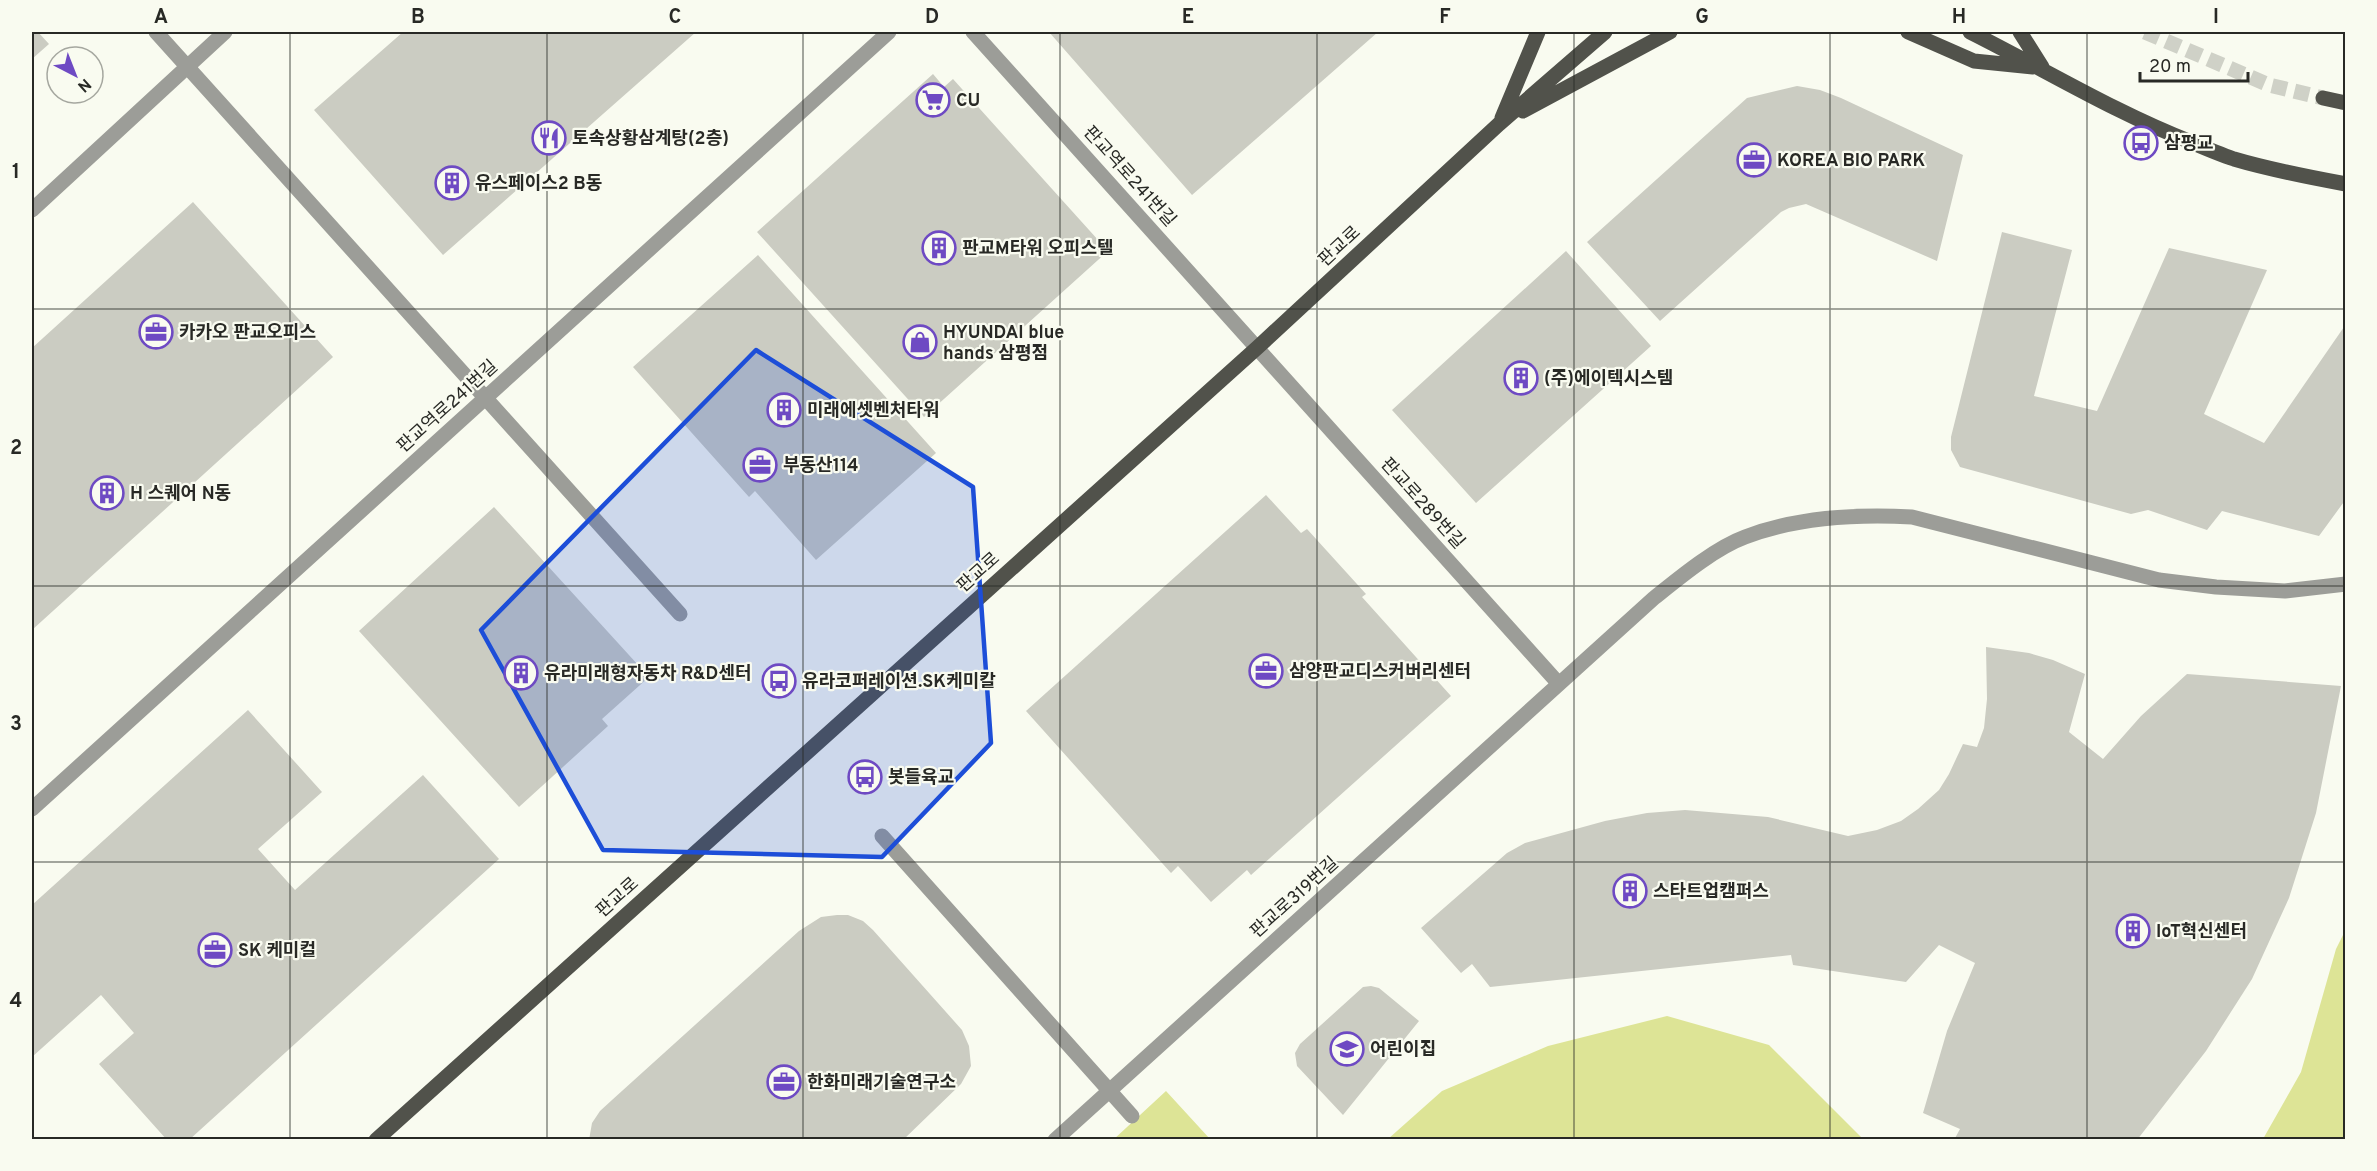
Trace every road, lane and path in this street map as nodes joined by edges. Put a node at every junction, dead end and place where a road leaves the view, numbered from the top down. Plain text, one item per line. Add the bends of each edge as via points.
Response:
1 (156, 32) edge
2 (225, 32) edge
3 (889, 32) edge
4 (973, 32) edge
5 (1538, 32) edge
6 (1605, 32) edge
7 (1670, 32) edge
8 (1908, 32) edge
9 (1970, 32) edge
10 (2020, 32) edge
11 (188, 67) junction
12 (2042, 68) junction
13 (2323, 98) tunnel mouth
14 (2346, 103) edge
15 (1499, 123) junction
16 (2346, 184) edge
17 (32, 210) edge
18 (1258, 348) junction
19 (2346, 584) edge
20 (680, 614) dead end
21 (1559, 684) junction
22 (32, 809) edge
23 (882, 837) dead end
24 (1132, 1116) dead end
25 (376, 1140) edge
26 (1055, 1140) edge

1 - 11 street
2 - 11 street
3 - 22 street, 판교역로241번길
4 - 18 street, 판교역로241번길
5 - 15 main road
6 - 15 main road, 판교로
7 - 15 main road
8 - 12 main road via 1974,62
9 - 12 main road
10 - 12 main road
11 - 17 street
11 - 20 street
12 - 16 main road via 2141,122 2232,158
13 - 14 main road
15 - 18 main road, 판교로
18 - 21 street, 판교로289번길
18 - 25 main road, 판교로
19 - 21 street, 판교로319번길 via 2285,591 2159,580 1912,517 1871,514 1834,518 1743,537 1690,568
21 - 26 street, 판교로319번길
23 - 24 street

